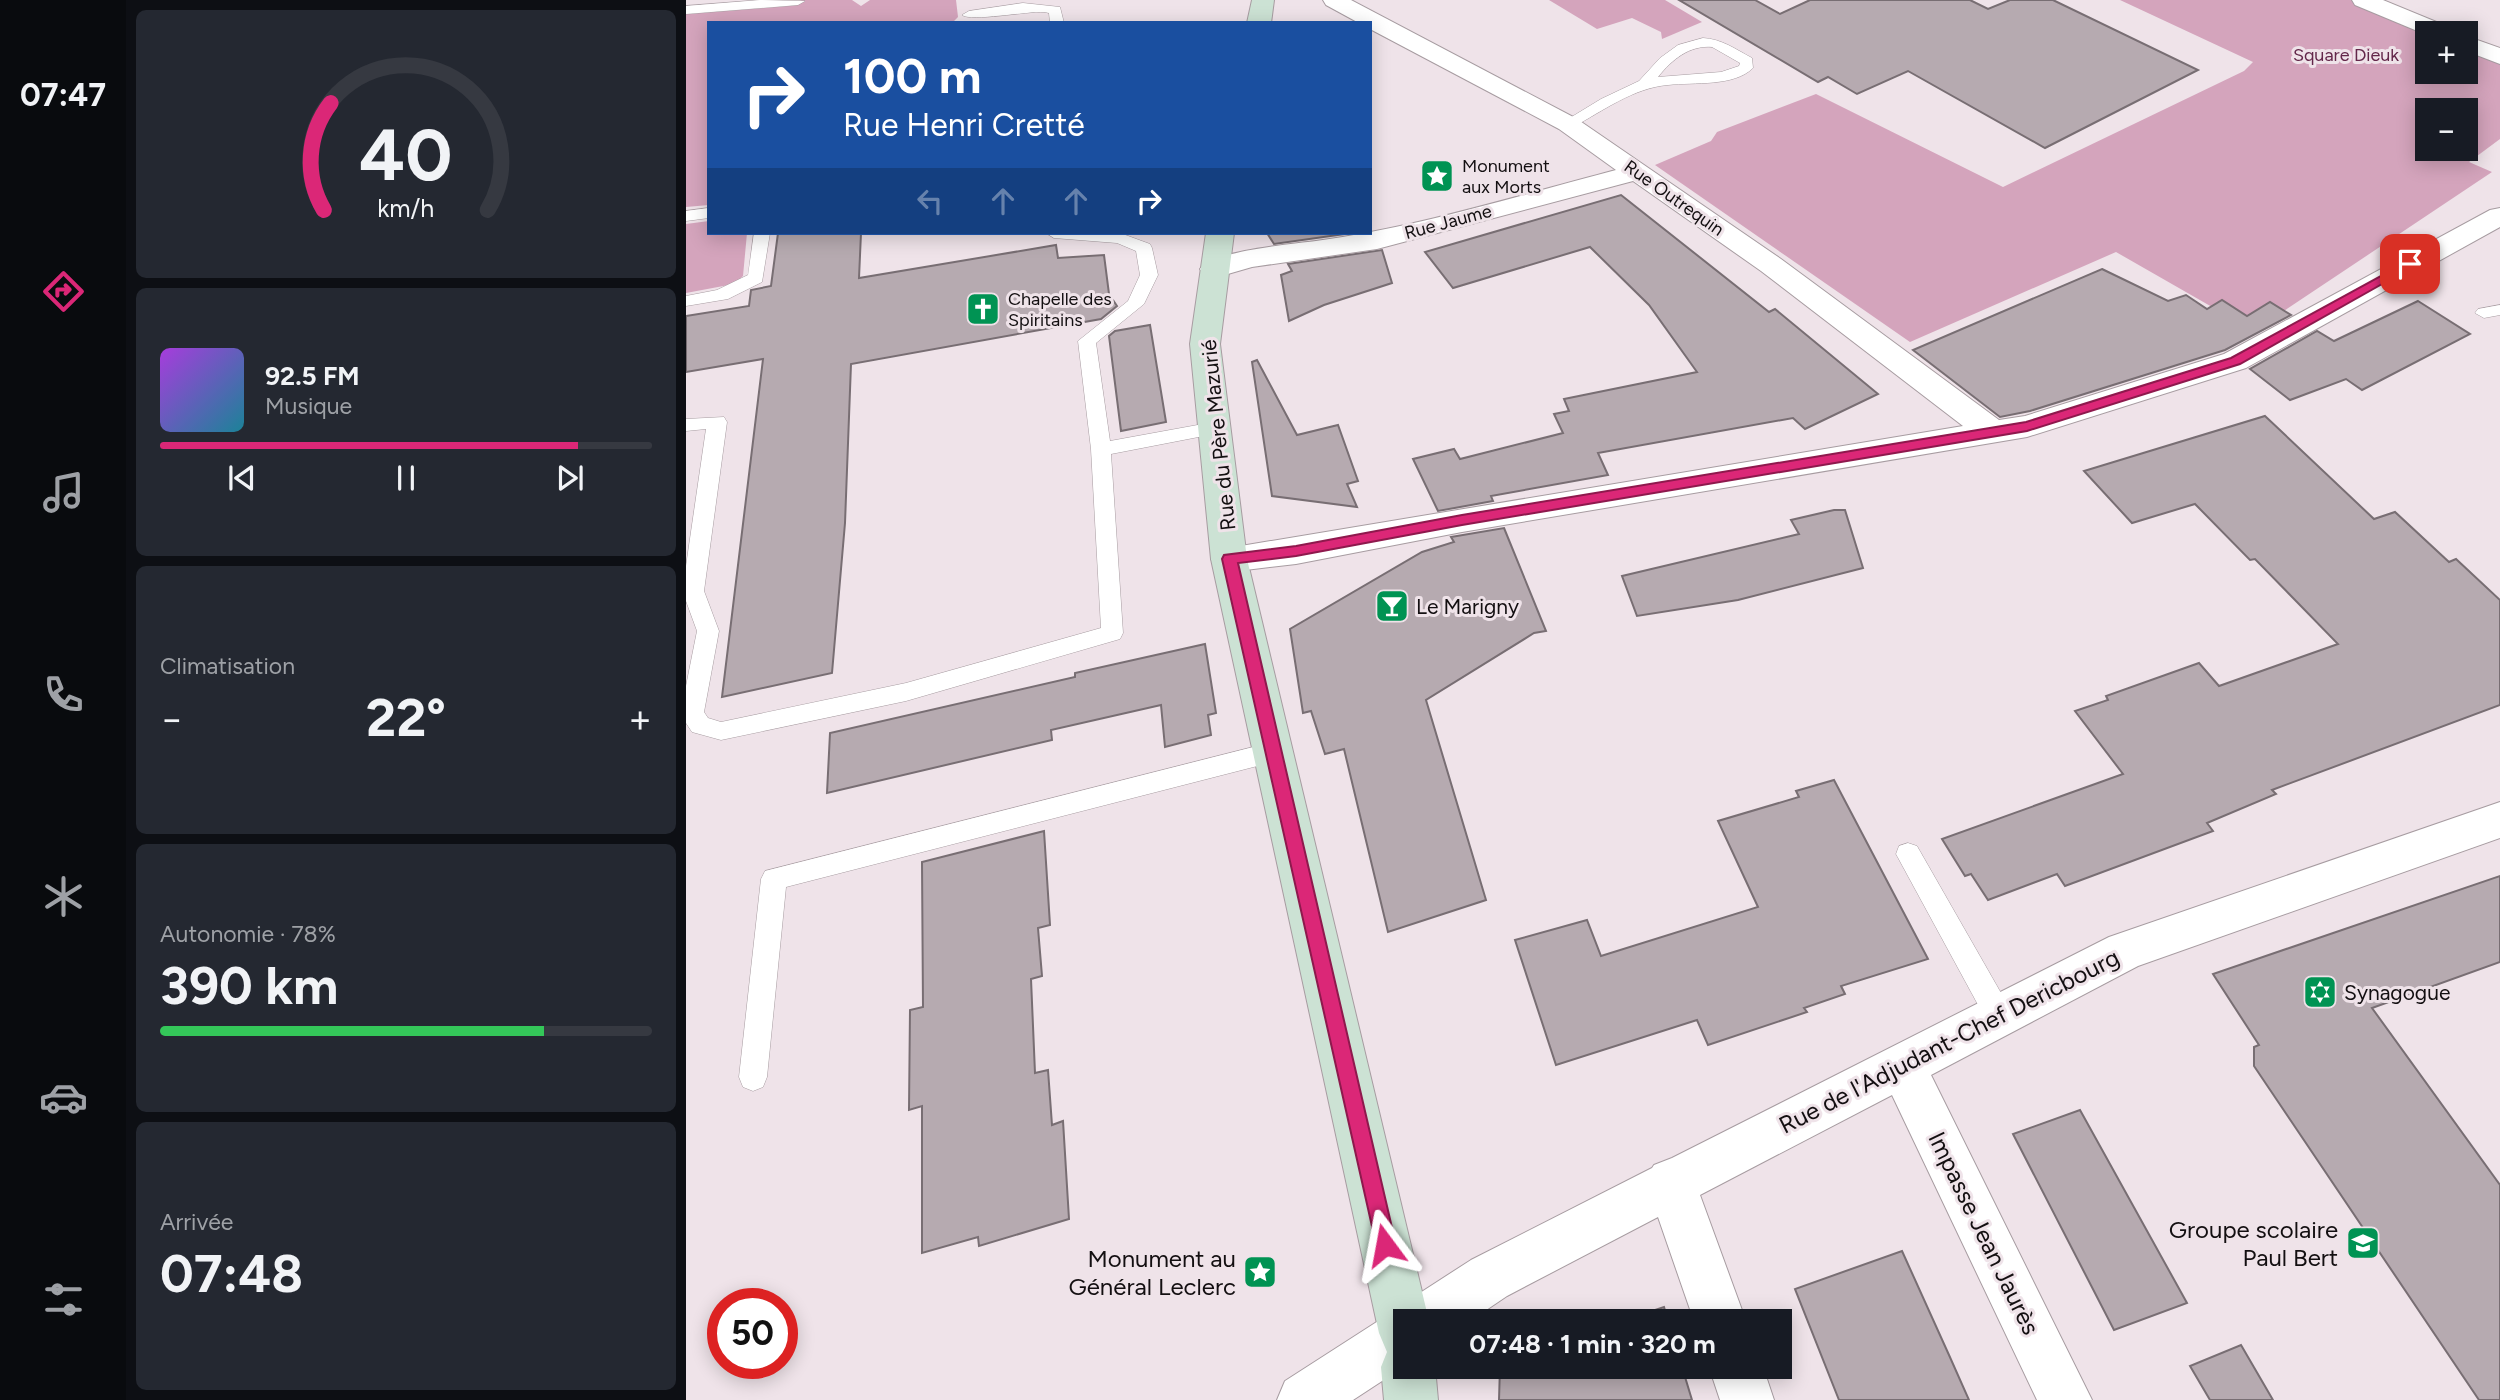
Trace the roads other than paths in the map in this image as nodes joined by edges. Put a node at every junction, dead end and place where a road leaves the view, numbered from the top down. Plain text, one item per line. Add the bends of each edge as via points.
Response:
1 (1263, 0) edge
2 (1334, 0) edge
3 (2363, 0) edge
4 (798, 1) edge
5 (686, 10) edge
6 (969, 15) dead end
7 (1057, 21) edge
8 (1259, 21) edge
9 (2415, 21) edge
10 (2478, 48) edge
11 (2500, 57) edge
12 (1644, 84) junction
13 (1568, 124) junction
14 (1638, 172) junction
15 (707, 213) edge
16 (686, 216) edge
17 (2500, 216) edge
18 (762, 235) edge
19 (1080, 235) edge
20 (1217, 251) edge
21 (686, 301) edge
22 (686, 425) edge
23 (1214, 428) junction
24 (1992, 431) junction
25 (1101, 449) junction
26 (1229, 559) junction
27 (1273, 752) junction
28 (2500, 820) edge
29 (1908, 855) dead end
30 (1999, 1016) junction
31 (1902, 1065) junction
32 (753, 1077) dead end
33 (1671, 1182) junction
34 (1399, 1309) edge
35 (1443, 1309) edge
36 (1716, 1309) edge
37 (1393, 1342) edge
38 (1409, 1379) edge
39 (1740, 1379) edge
40 (1304, 1400) edge
41 (1411, 1400) edge
42 (1748, 1400) edge
43 (2066, 1400) edge

1 - 8 main road
2 - 13 street, Rue Outrequin
3 - 9 street
4 - 5 lane
6 - 7 lane via 1043,7 1055,10
10 - 11 street
12 - 12 lane via 1736,74 1746,68 1747,61 1714,43 1700,43 1685,47 1660,65
12 - 13 lane
13 - 14 street, Rue Outrequin
14 - 20 street, Rue Jaume via 1377,241 1249,259
14 - 24 street, Rue Outrequin
15 - 16 lane
17 - 24 street via 2235,361 2027,426
18 - 21 lane via 755,278 722,295
19 - 25 lane via 1120,238 1144,248 1149,275 1135,304 1087,341
20 - 23 main road, Rue du Père Mazurié via 1205,344
22 - 25 lane via 717,422 693,591 708,631 692,713 700,725 721,731 906,692 1112,633
23 - 25 lane
23 - 26 main road, Rue du Père Mazurié
24 - 26 street
26 - 27 main road, Rue du Père Mazurié
27 - 32 lane via 774,879
27 - 34 main road, Rue du Père Mazurié
28 - 30 street, Rue de l'Adjudant-Chef Dericbourg via 2125,951
29 - 30 lane
30 - 31 street, Rue de l'Adjudant-Chef Dericbourg
31 - 33 street, Rue de l'Adjudant-Chef Dericbourg
31 - 43 street, Impasse Jean Jaurès
33 - 35 street, Rue de l'Adjudant-Chef Dericbourg via 1489,1278
33 - 36 street
37 - 40 street
38 - 41 main road
39 - 42 street

